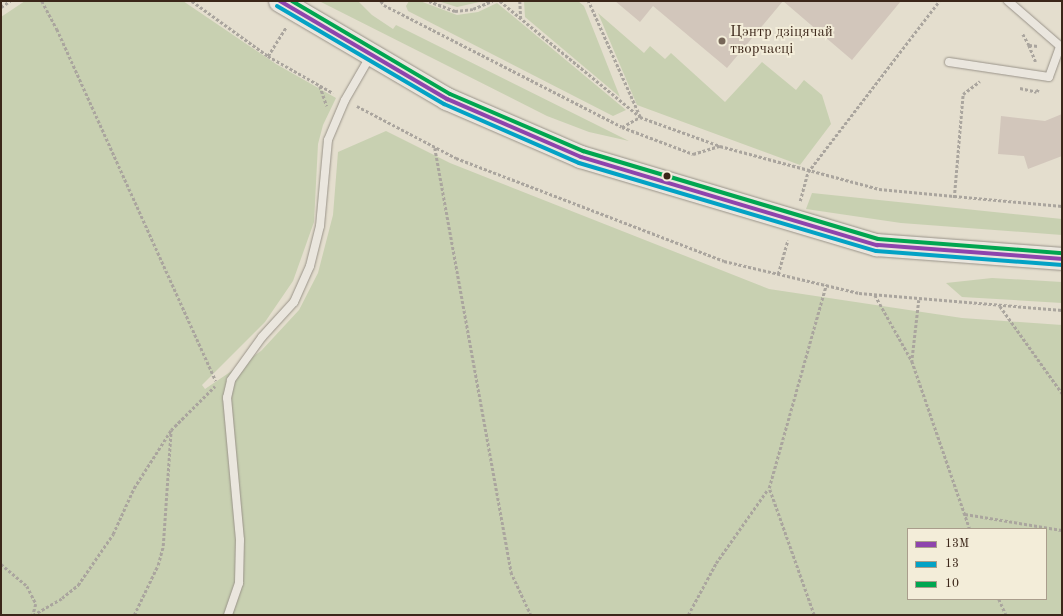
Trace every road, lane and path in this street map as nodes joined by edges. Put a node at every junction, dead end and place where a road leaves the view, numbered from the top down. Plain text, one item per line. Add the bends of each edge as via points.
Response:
1 (10, 1) edge
2 (42, 1) edge
3 (192, 1) edge
4 (280, 1) edge
5 (381, 1) edge
6 (388, 1) edge
7 (428, 1) edge
8 (492, 1) edge
9 (500, 1) edge
10 (520, 1) edge
11 (588, 1) edge
12 (940, 1) edge
13 (1008, 1) edge
14 (384, 6) junction
15 (1, 7) edge
16 (521, 20) junction
17 (288, 23) dead end
18 (1029, 46) dead end
19 (372, 55) junction
20 (268, 56) junction
21 (949, 62) dead end
22 (1042, 76) junction
23 (982, 80) dead end
24 (1013, 87) dead end
25 (345, 100) junction
26 (640, 117) junction
27 (622, 126) junction
28 (720, 146) junction
29 (435, 147) junction
30 (808, 172) junction
31 (954, 198) junction
32 (1062, 206) edge
33 (798, 207) dead end
34 (789, 239) dead end
35 (1062, 259) edge
36 (778, 274) junction
37 (826, 285) junction
38 (875, 295) junction
39 (920, 300) junction
40 (1000, 306) junction
41 (1062, 310) edge
42 (912, 361) junction
43 (241, 364) junction
44 (217, 384) junction
45 (1062, 393) edge
46 (171, 430) junction
47 (769, 488) junction
48 (964, 514) junction
49 (970, 528) edge
50 (1062, 530) edge
51 (1, 564) edge
52 (999, 600) edge
53 (134, 615) edge
54 (228, 615) edge
55 (531, 615) edge
56 (688, 615) edge
57 (814, 615) edge
58 (1006, 615) edge

1 - 15 path
2 - 44 path via 57,29
3 - 20 path
4 - 19 main road
5 - 14 path
6 - 14 path
7 - 8 path via 455,11 473,9
9 - 16 path
10 - 16 path
11 - 26 path
12 - 30 path
13 - 22 lane via 1060,46 1049,77
14 - 27 path
16 - 26 path
17 - 20 path
18 - 22 path
19 - 25 lane
19 - 35 main road via 447,99 581,158 877,246
20 - 25 path
21 - 22 lane
22 - 24 path via 1036,92
23 - 31 path via 963,94
25 - 29 path
25 - 43 lane via 328,140 320,226 310,266 294,302
26 - 27 path
26 - 28 path
27 - 28 path via 693,154
28 - 30 path
29 - 36 path via 456,158 724,261
29 - 55 path via 510,572
30 - 31 path via 879,190
30 - 33 path
31 - 32 path
34 - 36 path
36 - 37 path
37 - 38 path
37 - 47 path
38 - 39 path
38 - 42 path
39 - 40 path
39 - 42 path
40 - 41 path
40 - 45 path
42 - 48 path
43 - 44 path
43 - 54 lane via 231,380 227,398 240,540 239,583
44 - 46 path
46 - 51 path via 134,488 113,534 78,585 62,598 33,615 36,604 27,586
46 - 53 path via 163,546 158,565
47 - 56 path via 716,563
47 - 57 path
48 - 49 path
48 - 50 path
52 - 58 path

